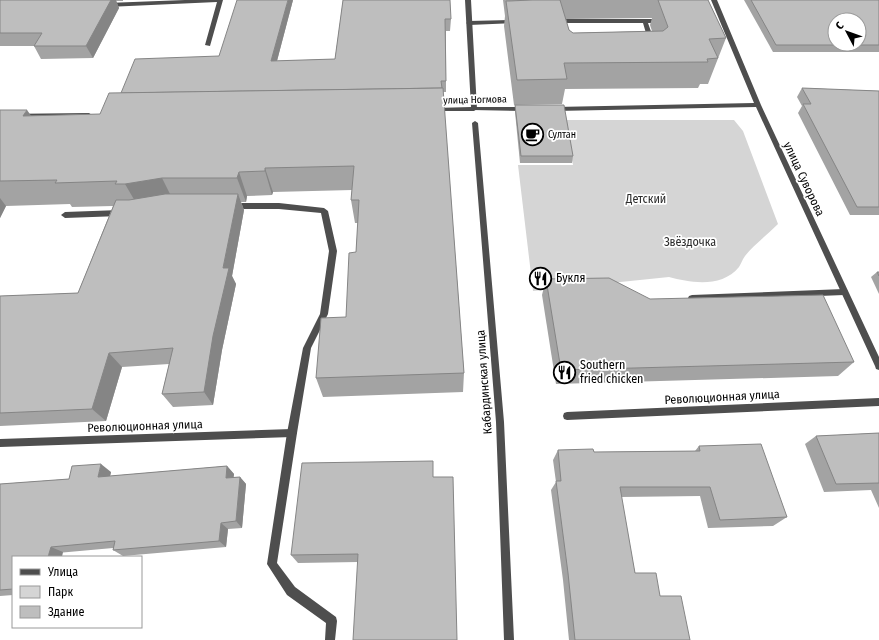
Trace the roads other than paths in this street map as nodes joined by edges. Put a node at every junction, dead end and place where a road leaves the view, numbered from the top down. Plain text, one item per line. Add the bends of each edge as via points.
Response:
1 (220, 0) edge
2 (468, 0) edge
3 (714, 0) edge
4 (102, 5) edge
5 (551, 21) edge
6 (559, 21) junction
7 (645, 21) junction
8 (668, 21) edge
9 (520, 22) edge
10 (715, 22) edge
11 (722, 22) junction
12 (469, 23) junction
13 (561, 28) edge
14 (208, 45) dead end
15 (653, 46) edge
16 (758, 105) junction
17 (474, 109) junction
18 (530, 109) edge
19 (546, 109) edge
20 (427, 110) edge
21 (95, 115) edge
22 (0, 116) edge
23 (475, 124) dead end
24 (226, 206) edge
25 (131, 212) edge
26 (65, 215) dead end
27 (844, 292) junction
28 (687, 299) edge
29 (879, 366) edge
30 (879, 402) edge
31 (567, 416) dead end
32 (292, 432) junction
33 (0, 443) edge
34 (330, 640) edge
35 (509, 640) edge

1 - 4 street
1 - 14 street
2 - 12 street
3 - 11 street, улица Суворова
5 - 6 street
6 - 7 street
6 - 13 street
7 - 8 street
7 - 15 street
9 - 12 street
10 - 11 street
11 - 16 street, улица Суворова
12 - 17 street
16 - 19 street
16 - 27 street, улица Суворова
17 - 18 street, улица Ногмова
17 - 20 street, улица Ногмова
21 - 22 street
23 - 35 street, Кабардинская улица via 500,422
24 - 32 street via 279,206 324,211 333,252 324,314 307,348
25 - 26 street
27 - 28 street
27 - 29 street, улица Суворова
30 - 31 street, Революционная улица
32 - 33 street, Революционная улица
32 - 34 street via 272,564 291,591 332,621

